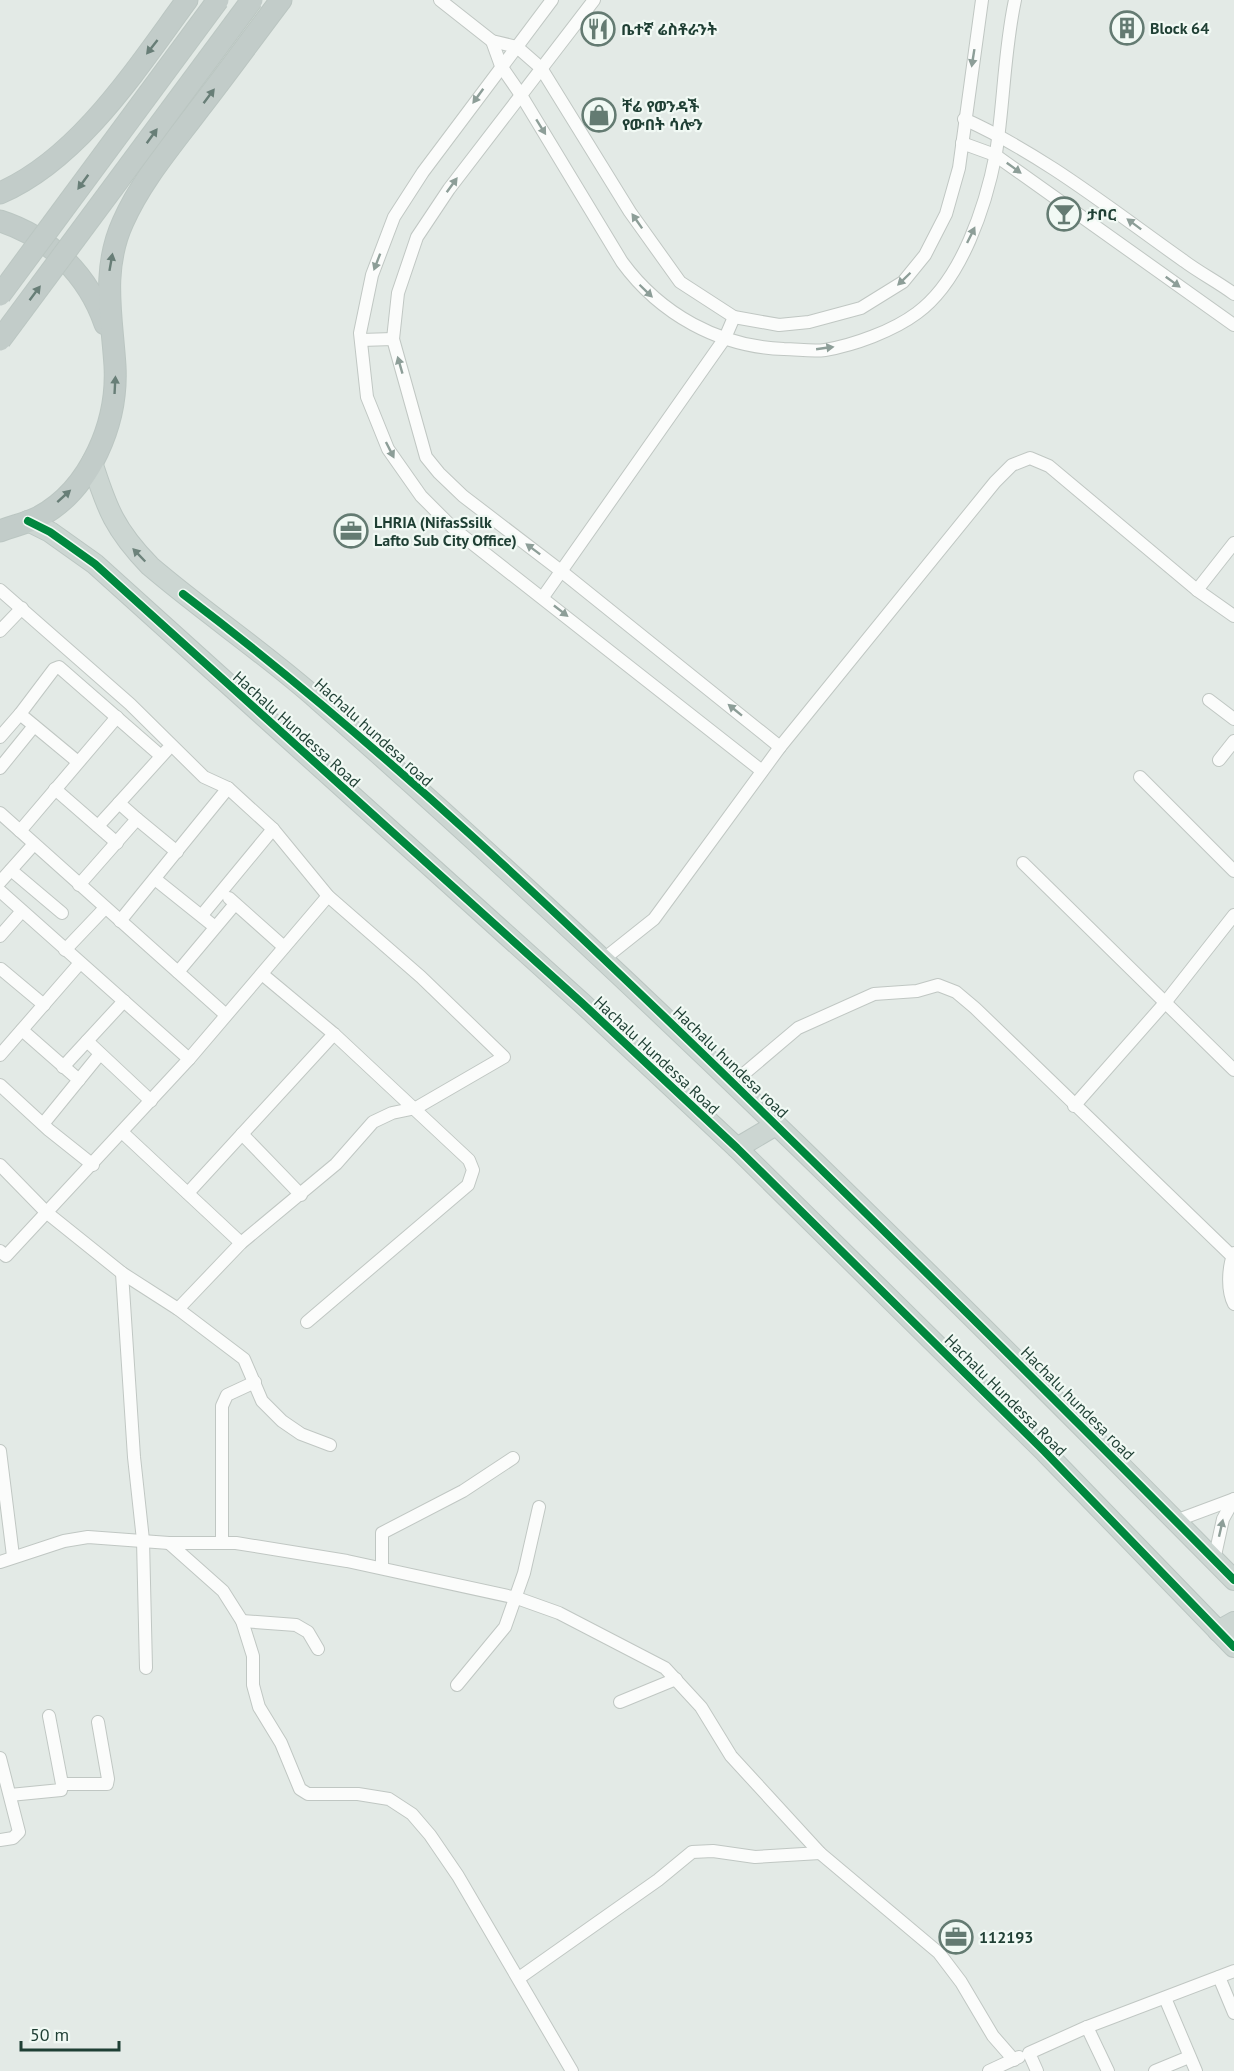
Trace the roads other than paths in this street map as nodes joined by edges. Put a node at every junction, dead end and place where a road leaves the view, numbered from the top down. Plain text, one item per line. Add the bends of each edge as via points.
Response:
1 (187, 0) edge
2 (218, 0) edge
3 (252, 0) edge
4 (280, 0) edge
5 (440, 0) edge
6 (552, 0) edge
7 (594, 0) edge
8 (982, 0) edge
9 (1015, 0) edge
10 (492, 40) junction
11 (517, 47) junction
12 (501, 66) junction
13 (541, 68) junction
14 (521, 95) junction
15 (964, 119) junction
16 (998, 135) junction
17 (962, 142) junction
18 (995, 155) junction
19 (0, 193) edge
20 (0, 221) edge
21 (1234, 294) edge
22 (0, 295) edge
23 (734, 317) junction
24 (1234, 325) edge
25 (725, 338) junction
26 (0, 339) edge
27 (393, 339) junction
28 (361, 340) junction
29 (111, 342) junction
30 (92, 462) junction
31 (28, 521) junction
32 (0, 531) edge
33 (1234, 543) edge
34 (561, 571) junction
35 (0, 590) edge
36 (1197, 590) junction
37 (543, 597) junction
38 (22, 608) junction
39 (1234, 616) edge
40 (0, 631) edge
41 (1209, 700) dead end
42 (20, 714) junction
43 (117, 717) junction
44 (1234, 719) edge
45 (34, 726) junction
46 (0, 739) edge
47 (1234, 741) edge
48 (172, 745) junction
49 (780, 747) junction
50 (13, 752) junction
51 (161, 756) junction
52 (1219, 760) dead end
53 (78, 762) junction
54 (0, 768) edge
55 (762, 771) junction
56 (1140, 777) dead end
57 (228, 788) junction
58 (55, 789) junction
59 (119, 803) junction
60 (0, 813) edge
61 (137, 819) junction
62 (98, 826) junction
63 (273, 829) junction
64 (20, 831) junction
65 (117, 843) junction
66 (34, 844) junction
67 (177, 852) junction
68 (1023, 863) dead end
69 (11, 870) junction
70 (1234, 870) edge
71 (155, 879) junction
72 (0, 882) edge
73 (79, 885) junction
74 (0, 891) edge
75 (222, 892) junction
76 (328, 896) junction
77 (235, 904) junction
78 (105, 908) junction
79 (22, 911) junction
80 (62, 913) dead end
81 (202, 915) junction
82 (1234, 915) edge
83 (120, 921) junction
84 (215, 927) junction
85 (0, 936) edge
86 (284, 947) junction
87 (65, 950) junction
88 (605, 958) junction
89 (80, 963) junction
90 (0, 969) edge
91 (178, 972) junction
92 (262, 974) junction
93 (124, 1001) junction
94 (1164, 1004) junction
95 (44, 1005) junction
96 (226, 1015) junction
97 (22, 1030) junction
98 (334, 1034) junction
99 (87, 1041) junction
100 (100, 1054) junction
101 (0, 1055) edge
102 (189, 1059) junction
103 (63, 1067) junction
104 (1234, 1070) edge
105 (79, 1080) junction
106 (733, 1083) junction
107 (0, 1085) edge
108 (151, 1101) junction
109 (1074, 1106) junction
110 (416, 1108) junction
111 (42, 1124) junction
112 (776, 1125) junction
113 (122, 1132) junction
114 (242, 1134) junction
115 (737, 1148) junction
116 (0, 1165) edge
117 (93, 1165) junction
118 (188, 1192) junction
119 (301, 1195) junction
120 (46, 1212) junction
121 (241, 1243) junction
122 (1233, 1256) edge
123 (2, 1258) edge
124 (122, 1274) junction
125 (1234, 1304) edge
126 (178, 1309) junction
127 (307, 1322) dead end
128 (255, 1382) junction
129 (330, 1445) dead end
130 (513, 1458) dead end
131 (0, 1459) edge
132 (1234, 1499) edge
133 (539, 1506) dead end
134 (1176, 1521) junction
135 (143, 1540) junction
136 (169, 1543) junction
137 (222, 1543) junction
138 (13, 1556) junction
139 (1214, 1560) junction
140 (0, 1562) edge
141 (382, 1569) junction
142 (1234, 1580) edge
143 (517, 1598) junction
144 (242, 1621) junction
145 (1226, 1627) edge
146 (1234, 1647) edge
147 (318, 1649) dead end
148 (146, 1668) dead end
149 (676, 1679) junction
150 (457, 1685) dead end
151 (620, 1702) dead end
152 (49, 1716) dead end
153 (98, 1722) dead end
154 (0, 1758) edge
155 (62, 1784) junction
156 (10, 1795) junction
157 (0, 1840) edge
158 (820, 1854) junction
159 (1234, 1971) edge
160 (1219, 1977) junction
161 (519, 1978) junction
162 (1165, 1998) junction
163 (1234, 2013) edge
164 (1087, 2027) junction
165 (1029, 2053) junction
166 (1190, 2057) junction
167 (1014, 2060) junction
168 (572, 2071) edge
169 (989, 2071) edge
170 (1037, 2071) edge
171 (1108, 2071) edge
172 (1155, 2071) edge
173 (1196, 2071) edge

1 -> 19 highway via 76,142 39,172
2 -> 22 highway, bridge
26 -> 3 highway, bridge
29 -> 4 highway via 109,274 122,223 163,156
5 - 10 street
6 - 11 street
7 - 13 street
8 -> 15 street
9 - 16 street via 1007,38
10 - 11 street
10 - 12 street
11 - 12 street
11 - 13 street
12 - 14 street
12 -> 28 street via 394,217 372,275
13 - 14 street
23 -> 13 street via 680,282 630,212
14 -> 25 street via 638,284 663,306 706,332
27 -> 14 street via 398,293 417,237
15 - 16 street
15 - 17 street
16 - 18 street
21 -> 16 street
17 - 18 street
17 -> 23 street via 946,214 925,255 903,282 861,308 809,322 778,325
18 -> 24 street
25 -> 18 street via 757,348 822,350 863,340 917,313 956,266 982,211
20 - 29 highway via 51,246 78,273 98,305
23 - 25 street
25 - 34 street
27 - 28 street
34 -> 27 street via 464,496 426,457
28 -> 37 street via 367,397 388,449 404,474 454,529
30 -> 29 highway via 108,428 113,406
31 -> 30 highway via 69,492
88 -> 30 main road, Hachalu hundesa road via 316,697 150,566 130,546 108,512
31 - 32 highway
31 - 115 main road, Hachalu Hundessa Road via 95,564
33 - 36 street
34 - 37 street
49 -> 34 street
35 - 38 street
36 - 39 street
36 - 49 street via 1048,466 1030,458 1012,465 995,482
37 -> 55 street
38 - 40 street
38 - 48 street
41 - 44 street
42 - 43 street via 59,666
42 - 45 street
42 - 46 street
43 - 51 street
43 - 53 street
45 - 50 street
45 - 53 street
46 - 50 street
47 - 52 street
48 - 51 street
48 - 57 street via 204,777
49 - 55 street
50 - 54 street
51 - 59 street
53 - 58 street
55 - 88 street via 654,919
56 - 70 street
57 - 63 street
57 - 67 street
58 - 62 street
58 - 64 street
59 - 61 street
59 - 62 street
60 - 64 street
61 - 65 street
61 - 67 street
62 - 65 street
63 - 75 street
63 - 76 street
64 - 66 street
65 - 73 street
66 - 69 street
66 - 73 street
67 - 71 street
68 - 94 street
69 - 72 street
69 - 80 street
71 - 81 street
71 - 83 street
73 - 78 street
74 - 79 street
75 - 77 street
75 - 81 street
76 - 86 street
76 - 110 street via 421,977 504,1057
77 - 84 street
77 - 86 street
78 - 83 street
78 - 87 street
79 - 85 street
79 - 87 street
81 - 84 street
82 - 94 street
83 - 91 street
84 - 91 street
86 - 92 street
87 - 89 street
88 - 106 main road, Hachalu hundesa road
89 - 93 street
89 - 95 street
90 - 95 street
91 - 96 street
92 - 96 street
92 - 98 street
93 - 99 street
93 - 102 street
94 - 104 street
94 - 109 street
95 - 97 street
96 - 102 street
97 - 101 street
97 - 103 street
98 - 110 street
98 - 114 street
99 - 100 street
99 - 103 street
100 - 105 street
100 - 108 street
102 - 108 street
103 - 105 street
105 - 111 street
106 - 109 street via 798,1028 874,994 917,991 938,985 956,992 975,1008
106 - 112 main road, Hachalu hundesa road
107 - 111 street
108 - 113 street
109 - 122 street
110 - 119 street via 373,1122 336,1164
110 - 127 street via 469,1160 473,1170 468,1185
111 - 117 street
112 - 115 main road
112 - 134 main road, Hachalu hundesa road
113 - 117 street
113 - 118 street
114 - 118 street
114 - 119 street
115 - 145 main road, Hachalu Hundessa Road
116 - 120 street
117 - 120 street
118 - 121 street
119 - 121 street
120 - 123 street
120 - 124 street
121 - 126 street
122 - 125 street via 1230,1290
124 - 126 street
124 - 135 street
126 - 128 street via 244,1359
128 - 129 street via 262,1401 282,1421 301,1434
128 - 137 street via 227,1395 222,1406
130 - 141 street via 463,1491 382,1533
131 - 138 street
132 - 134 street
139 -> 132 street via 1223,1519
133 - 143 street
134 - 139 main road, Hachalu hundesa road
135 - 136 street
135 - 138 street via 88,1537
135 - 148 street
136 - 137 street
136 - 144 street via 223,1591
137 - 141 street
138 - 140 street
139 - 142 main road, Hachalu hundesa road
141 - 143 street
143 - 149 street via 559,1613 665,1668
143 - 150 street via 505,1627
144 - 147 street via 296,1625 308,1632
144 - 161 street via 253,1656 253,1684 259,1707 281,1743 300,1789 308,1794 358,1794 389,1799 412,1815 458,1876
145 - 146 main road, Hachalu Hundessa Road
149 - 151 street
149 - 158 street via 701,1707 731,1756
152 - 155 street
153 - 155 street via 106,1784
154 - 156 street
155 - 156 street via 61,1790
156 - 157 street via 19,1832 13,1838
158 - 161 street via 756,1857 692,1852
158 - 167 street via 939,1953 993,2036
159 - 160 street
160 - 162 street
160 - 163 street
161 - 168 street
162 - 164 street
162 - 166 street
164 - 165 street
164 - 171 street
165 - 167 street
165 - 170 street
166 - 172 street
166 - 173 street
167 - 169 street

